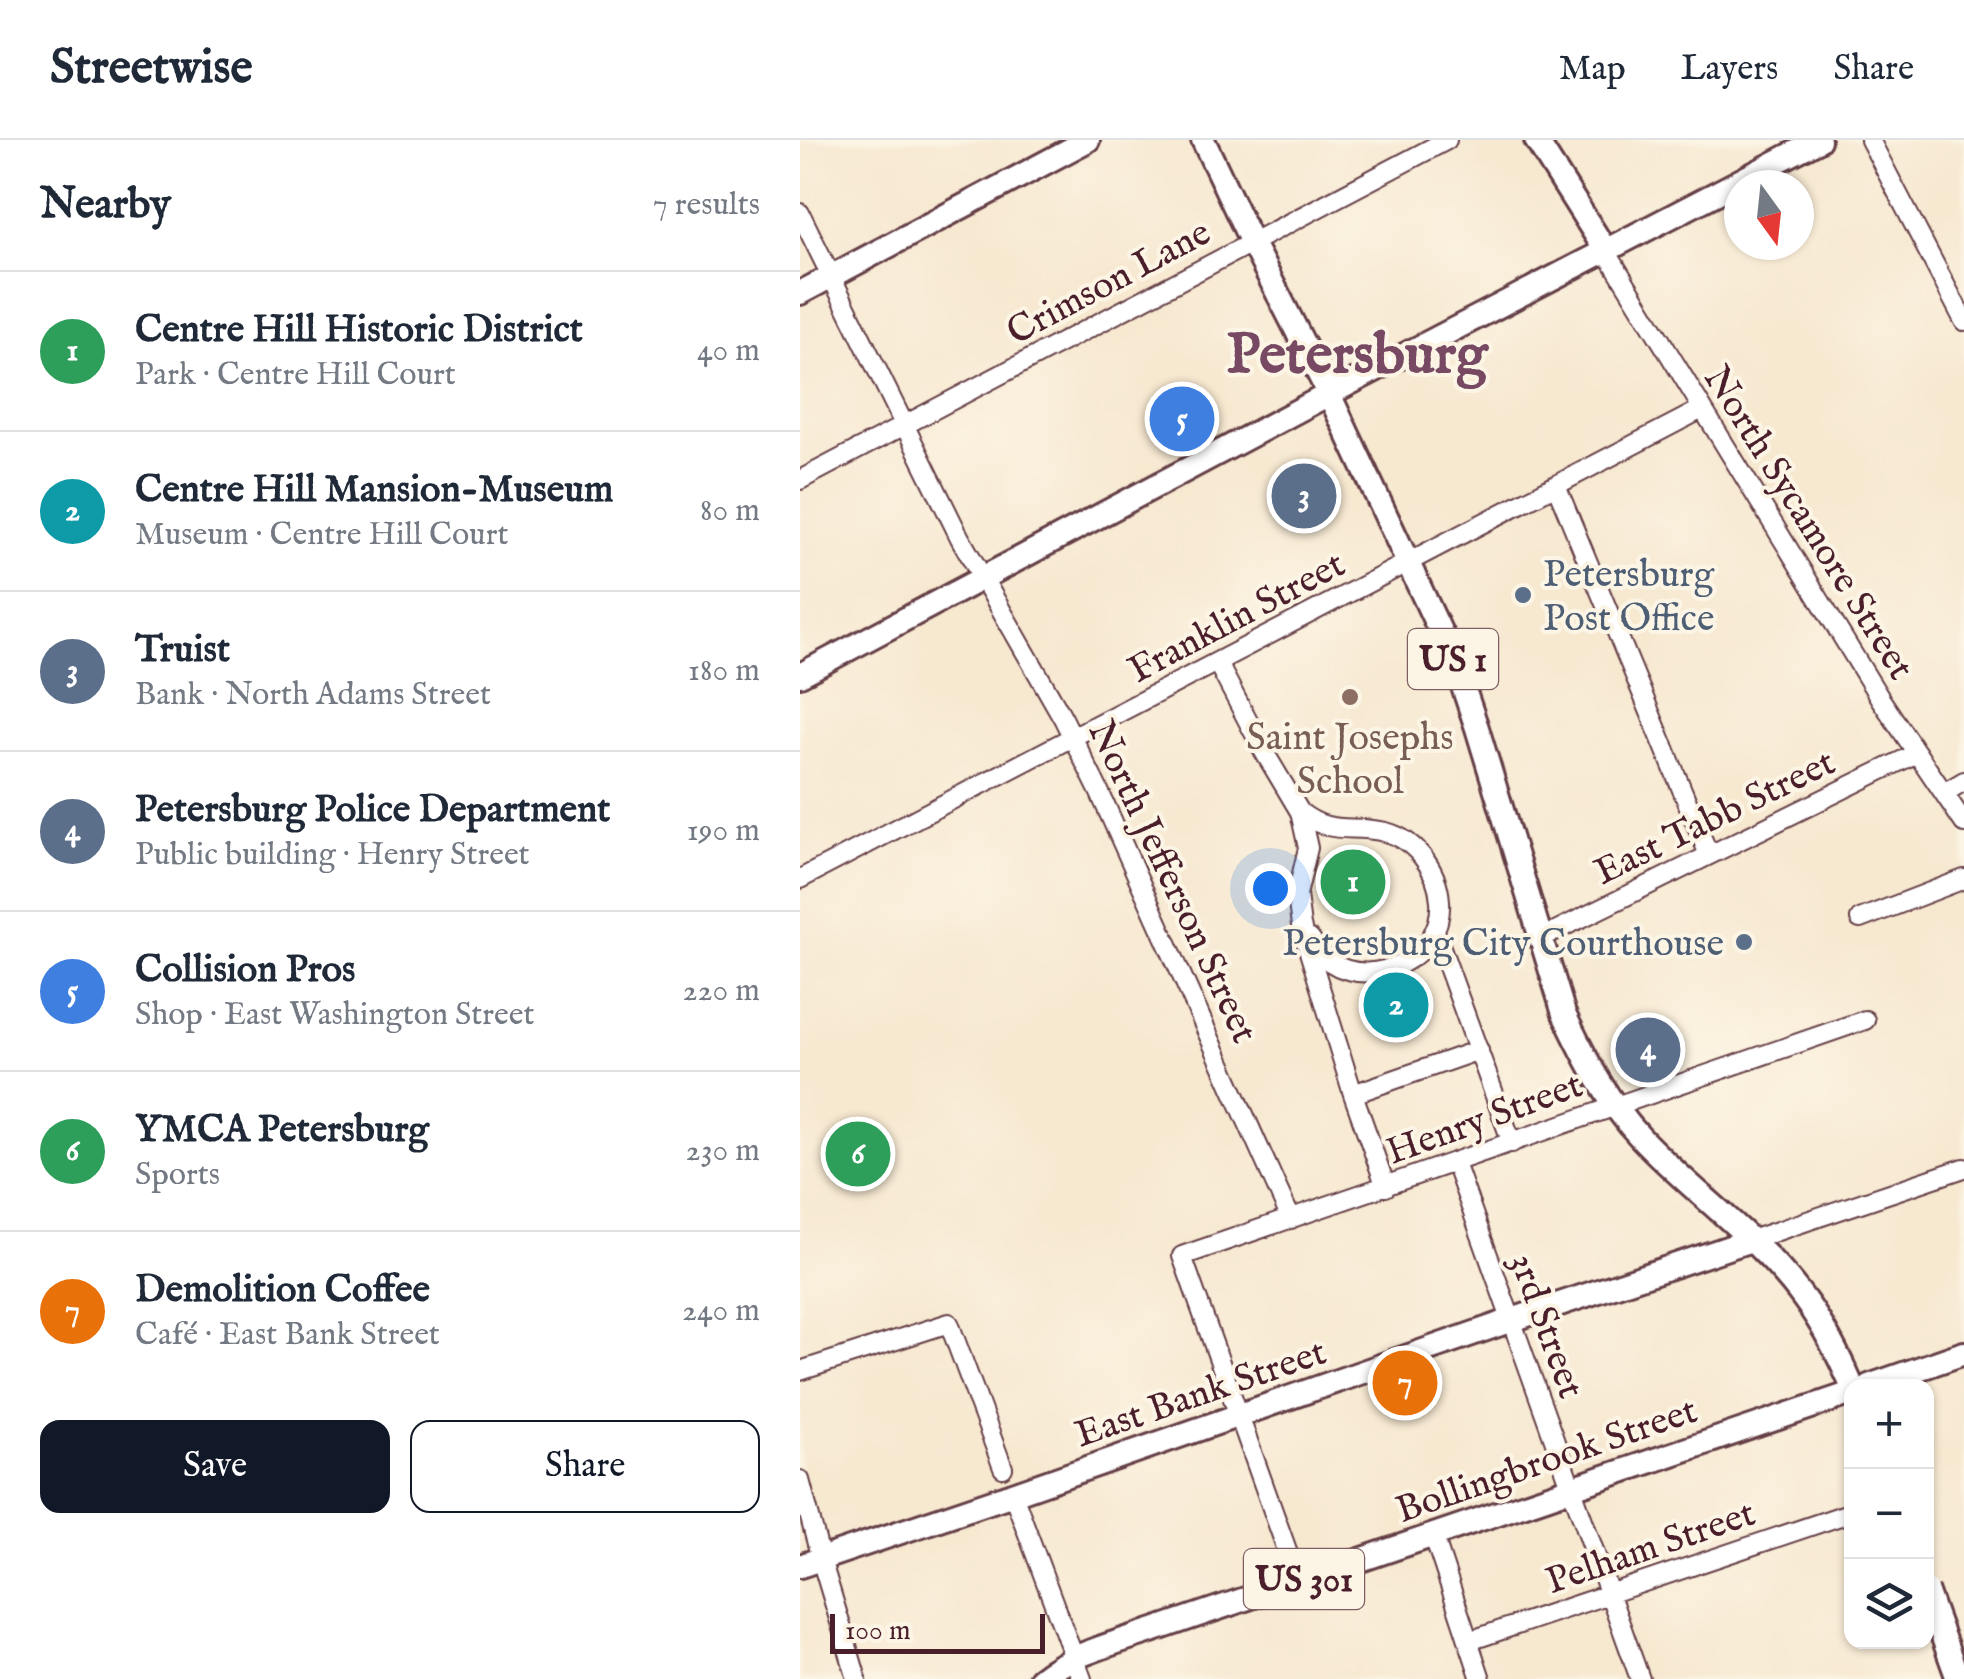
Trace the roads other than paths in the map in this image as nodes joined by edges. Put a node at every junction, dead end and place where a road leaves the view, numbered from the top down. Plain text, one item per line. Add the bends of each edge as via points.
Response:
1 (1088, 140) edge
2 (1203, 140) edge
3 (1447, 140) edge
4 (1536, 140) edge
5 (1819, 140) edge
6 (1870, 140) edge
7 (800, 213) edge
8 (1252, 242) junction
9 (1606, 251) junction
10 (830, 277) junction
11 (800, 293) edge
12 (1964, 320) edge
13 (1329, 394) junction
14 (1702, 409) junction
15 (905, 425) junction
16 (800, 480) edge
17 (1556, 485) junction
18 (1409, 561) junction
19 (982, 578) junction
20 (1217, 662) junction
21 (800, 675) edge
22 (1073, 738) junction
23 (1916, 752) junction
24 (1964, 781) edge
25 (1944, 793) junction
26 (1300, 812) junction
27 (1964, 823) edge
28 (1709, 855) junction
29 (800, 879) edge
30 (1964, 879) edge
31 (1860, 919) dead end
32 (1301, 926) junction
33 (1435, 931) junction
34 (1540, 938) junction
35 (1866, 1020) dead end
36 (1479, 1050) junction
37 (1353, 1094) junction
38 (1615, 1105) junction
39 (1512, 1142) junction
40 (1455, 1162) junction
41 (1964, 1168) edge
42 (1386, 1187) junction
43 (1291, 1220) junction
44 (1751, 1240) junction
45 (1512, 1320) junction
46 (1964, 1352) edge
47 (800, 1370) edge
48 (1847, 1379) edge
49 (1889, 1379) edge
50 (1844, 1393) edge
51 (1240, 1415) junction
52 (1003, 1468) dead end
53 (800, 1480) edge
54 (1572, 1487) junction
55 (1013, 1494) junction
56 (1844, 1515) edge
57 (1433, 1534) junction
58 (810, 1562) edge
59 (1298, 1581) junction
60 (1610, 1594) junction
61 (1934, 1612) edge
62 (1469, 1641) junction
63 (1078, 1669) edge
64 (1964, 1674) edge
65 (857, 1679) edge
66 (1040, 1679) edge
67 (1482, 1679) edge
68 (1640, 1679) edge
69 (1947, 1679) edge
70 (1958, 1679) edge

1 - 10 main road
2 - 8 main road, US 1
3 - 8 street, Crimson Lane
4 - 9 main road
5 - 9 main road
6 - 12 street
7 - 10 street, North Jefferson Street
8 - 13 main road, US 1
8 - 15 street, Crimson Lane
9 - 13 main road
9 - 14 street, North Sycamore Street
10 - 11 main road
10 - 15 street, North Jefferson Street
13 - 18 main road, US 1
13 - 19 main road
14 - 17 street, Franklin Street
14 - 23 street, North Sycamore Street
15 - 16 street, Crimson Lane
15 - 19 street, North Jefferson Street
17 - 18 street, Franklin Street
17 - 28 street
18 - 20 street, Franklin Street
18 - 34 main road, US 1 via 1455,663
19 - 21 main road
19 - 22 street, North Jefferson Street
20 - 22 street, Franklin Street
20 - 26 street
22 - 29 street, Franklin Street
22 - 43 street, North Jefferson Street
23 - 25 street, North Sycamore Street
23 - 28 street, East Tabb Street
24 - 25 street
25 - 27 street, North Sycamore Street
26 - 32 street via 1308,848 1297,895
26 - 33 street via 1331,828 1396,836 1423,856 1438,884
28 - 34 street, East Tabb Street
30 - 31 street
32 - 33 street via 1320,954 1362,973 1406,961
32 - 37 street
33 - 36 street
34 - 38 main road, US 1 via 1564,1014
35 - 38 street, Henry Street
36 - 37 street
36 - 39 street
37 - 42 street
38 - 39 street, Henry Street
38 - 44 main road, US 1 via 1639,1136
39 - 40 street, Henry Street
40 - 42 street, Henry Street
40 - 45 street, 3rd Street
41 - 44 street, East Bank Street
42 - 43 street, Henry Street
43 - 51 street, Henry Street via 1182,1256
44 - 45 main road, East Bank Street
44 - 48 main road, US 1 via 1805,1300
45 - 51 main road, East Bank Street
45 - 54 street, 3rd Street
46 - 49 main road
47 - 52 street via 950,1323
50 - 54 main road, Bollingbrook Street / US 301
51 - 55 main road, East Bank Street
51 - 59 street
53 - 58 street
54 - 57 main road, Bollingbrook Street / US 301
54 - 60 street, 3rd Street
55 - 58 main road, East Bank Street
55 - 63 street
56 - 60 street, Pelham Street
57 - 59 main road, Bollingbrook Street / US 301
57 - 62 street
58 - 65 street
59 - 63 main road, Bollingbrook Street / US 301
60 - 62 street, Pelham Street
60 - 68 street, 3rd Street
61 - 70 main road, bridge
62 - 67 street
63 - 66 main road, Bollingbrook Street / US 301 via 1056,1667
64 - 69 street

